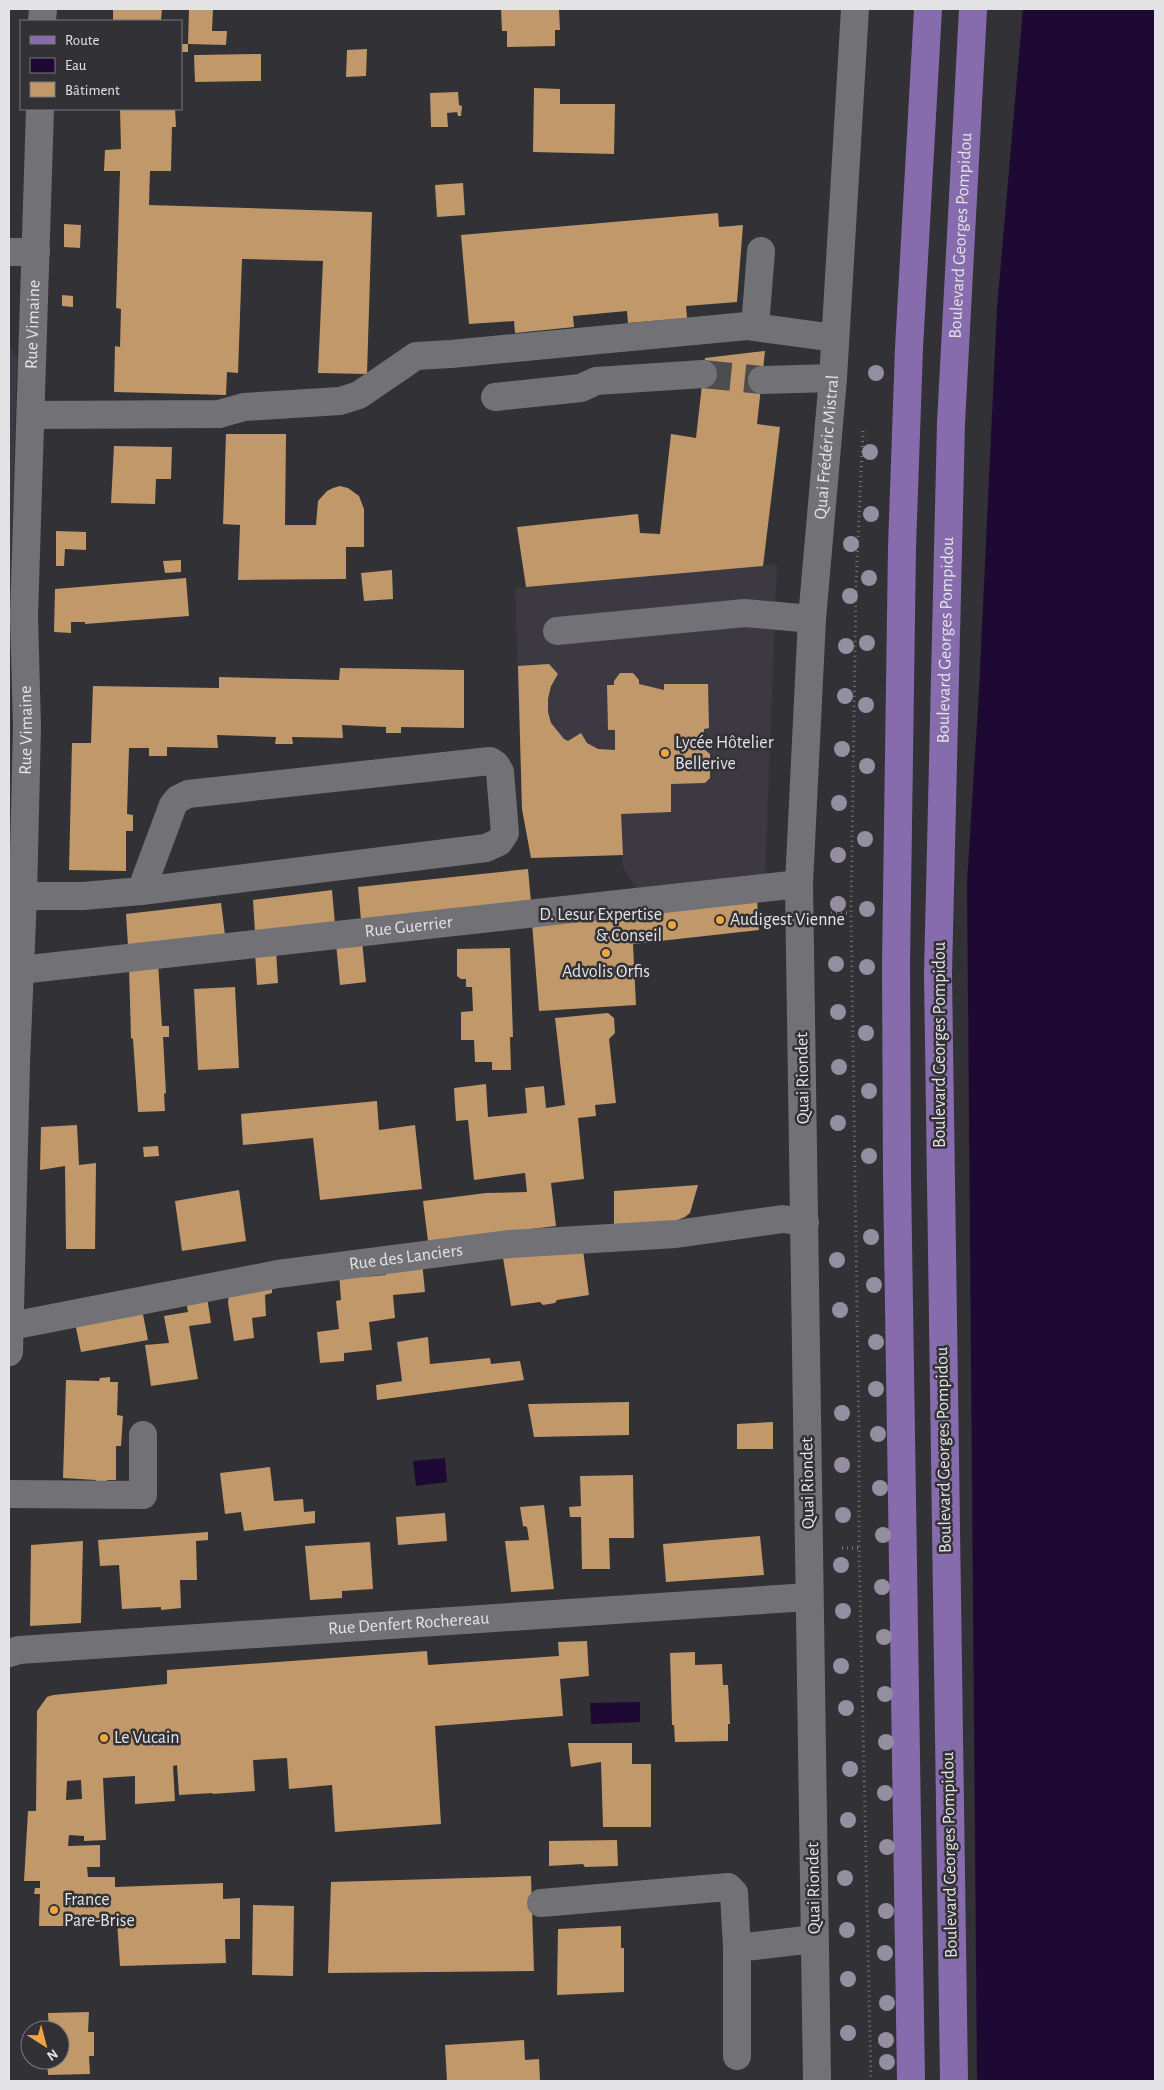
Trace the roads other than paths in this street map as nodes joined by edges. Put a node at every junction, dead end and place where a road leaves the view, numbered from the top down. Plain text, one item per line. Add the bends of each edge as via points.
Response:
1 (855, 9) edge
2 (928, 9) edge
3 (972, 9) edge
4 (40, 110) edge
5 (762, 251) dead end
6 (9, 252) edge
7 (36, 252) junction
8 (21, 308) edge
9 (755, 327) junction
10 (835, 338) junction
11 (704, 374) tunnel mouth
12 (833, 378) junction
13 (762, 380) tunnel mouth
14 (495, 397) dead end
15 (31, 415) junction
16 (812, 619) junction
17 (557, 631) dead end
18 (799, 884) junction
19 (141, 891) junction
20 (24, 896) junction
21 (20, 970) junction
22 (805, 1222) junction
23 (10, 1339) edge
24 (143, 1436) dead end
25 (9, 1494) edge
26 (808, 1597) junction
27 (9, 1653) edge
28 (541, 1903) dead end
29 (814, 1939) junction
30 (737, 1948) junction
31 (737, 2056) dead end
32 (817, 2081) edge
33 (911, 2081) edge
34 (954, 2081) edge

1 - 10 street, Quai Frédéric Mistral
2 - 33 main road via 909,348 902,547 896,965
3 - 34 main road, Boulevard Georges Pompidou via 951,424 938,974
4 - 7 street, Rue Vimaine
5 - 9 street
6 - 7 street
7 - 8 street, Rue Vimaine
8 - 15 street, Rue Vimaine
9 - 10 street
9 - 15 street via 416,356 359,395 340,401 244,407 219,414
10 - 12 street, Quai Frédéric Mistral
11 - 14 street via 596,381 581,388
12 - 13 street
12 - 16 street, Quai Frédéric Mistral
15 - 20 street, Rue Vimaine via 24,616
16 - 17 street via 745,613
16 - 18 street, Quai Frédéric Mistral
18 - 21 street, Rue Guerrier
18 - 22 street, Quai Riondet
19 - 19 street via 173,805 178,798 188,794 490,762 500,772 505,833 499,842 486,848
19 - 20 street via 83,896
20 - 21 street, Rue Vimaine
21 - 23 street, Rue Vimaine
22 - 23 street, Rue des Lanciers via 783,1219 676,1234 490,1246 278,1274
22 - 26 street, Quai Riondet
24 - 25 street via 143,1496
26 - 27 street, Rue Denfert Rochereau
26 - 29 street, Quai Riondet
28 - 30 street via 728,1887 734,1893
29 - 30 street
29 - 32 street, Quai Riondet
30 - 31 street

